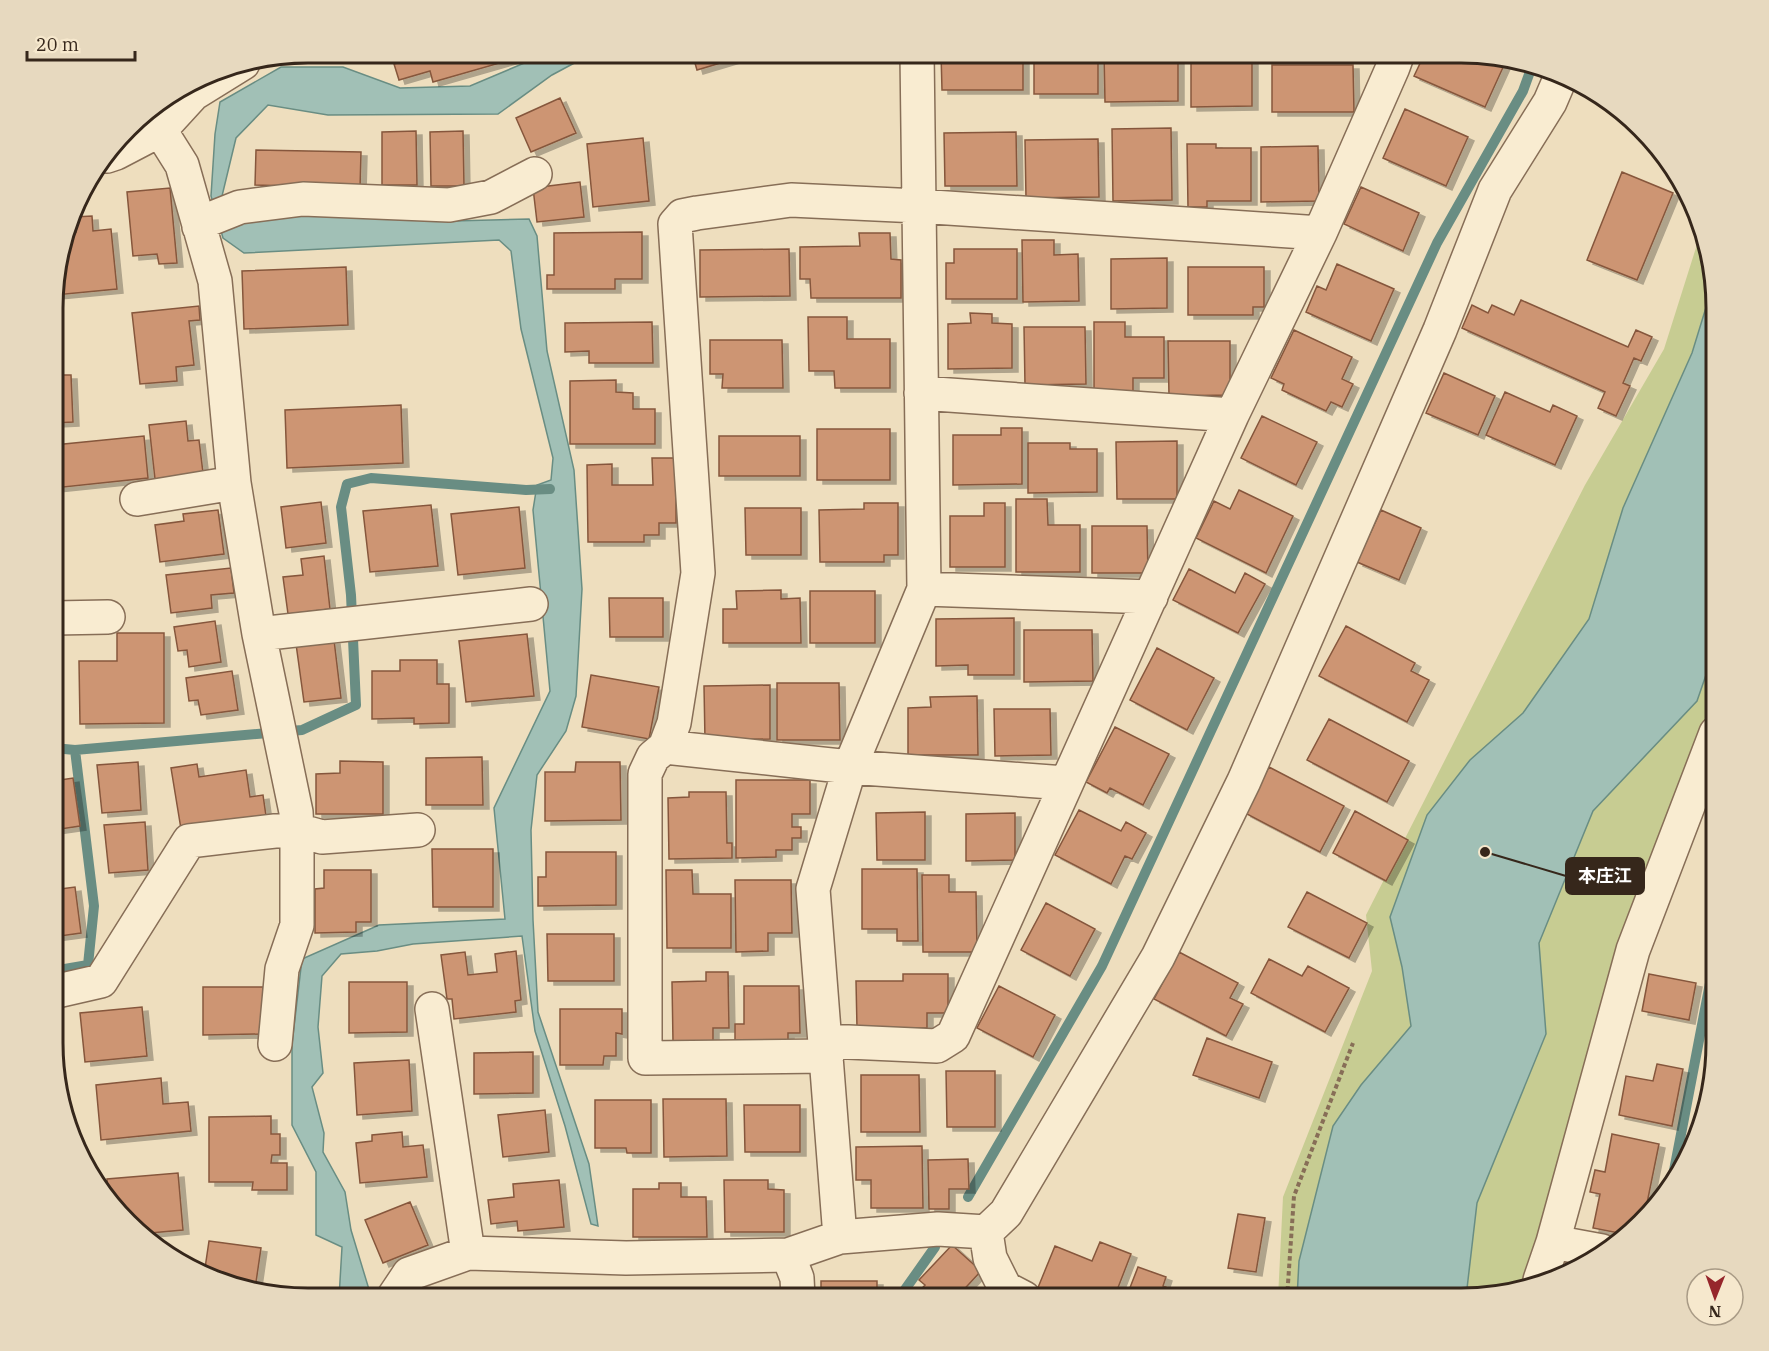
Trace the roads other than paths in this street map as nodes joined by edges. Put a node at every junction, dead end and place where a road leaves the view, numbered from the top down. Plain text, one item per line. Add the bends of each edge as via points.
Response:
1 (917, 63) edge
2 (1395, 63) edge
3 (1558, 83) edge
4 (191, 93) edge
5 (160, 130) junction
6 (120, 151) edge
7 (535, 174) dead end
8 (918, 206) junction
9 (205, 223) junction
10 (1320, 233) junction
11 (921, 393) junction
12 (1232, 415) junction
13 (234, 483) junction
14 (137, 499) dead end
15 (924, 589) junction
16 (1151, 597) junction
17 (531, 604) dead end
18 (108, 617) dead end
19 (63, 618) edge
20 (259, 634) junction
21 (665, 747) junction
22 (1706, 766) edge
23 (850, 767) junction
24 (1065, 783) junction
25 (297, 830) junction
26 (418, 830) dead end
27 (63, 990) edge
28 (432, 1009) dead end
29 (275, 1044) dead end
30 (827, 1048) junction
31 (986, 1232) junction
32 (840, 1237) junction
33 (1553, 1242) junction
34 (1593, 1249) edge
35 (468, 1253) junction
36 (788, 1255) junction
37 (1542, 1274) edge
38 (400, 1288) edge
39 (798, 1288) edge
40 (1005, 1288) edge

1 - 8 street
2 - 10 street
3 - 31 street via 1495,190 1440,330 1244,782 1158,957 1006,1213
4 - 5 street
5 - 6 street
5 - 9 street via 182,165
7 - 9 street via 491,197 450,205 303,199 240,207
8 - 10 street
8 - 11 street
8 - 21 street via 791,201 697,213 682,216 675,224 698,573 674,723
9 - 13 street via 215,281
10 - 12 street
11 - 12 street
11 - 15 street
12 - 16 street
13 - 14 street
13 - 20 street
15 - 16 street
15 - 23 street
16 - 24 street
17 - 20 street
18 - 19 street
20 - 25 street
21 - 23 street
21 - 30 street via 653,757 645,774 645,1058
22 - 33 street via 1633,950
23 - 24 street
23 - 30 street via 813,889
24 - 30 street via 953,1036 937,1046
25 - 26 street via 322,837
25 - 27 street via 189,841 101,981
25 - 29 street via 297,925 282,969
28 - 35 street
30 - 32 street
31 - 32 street via 938,1229
31 - 40 street via 990,1258
32 - 36 street
33 - 34 street
33 - 37 street
35 - 36 street via 626,1258
35 - 38 street via 409,1274
36 - 39 street

